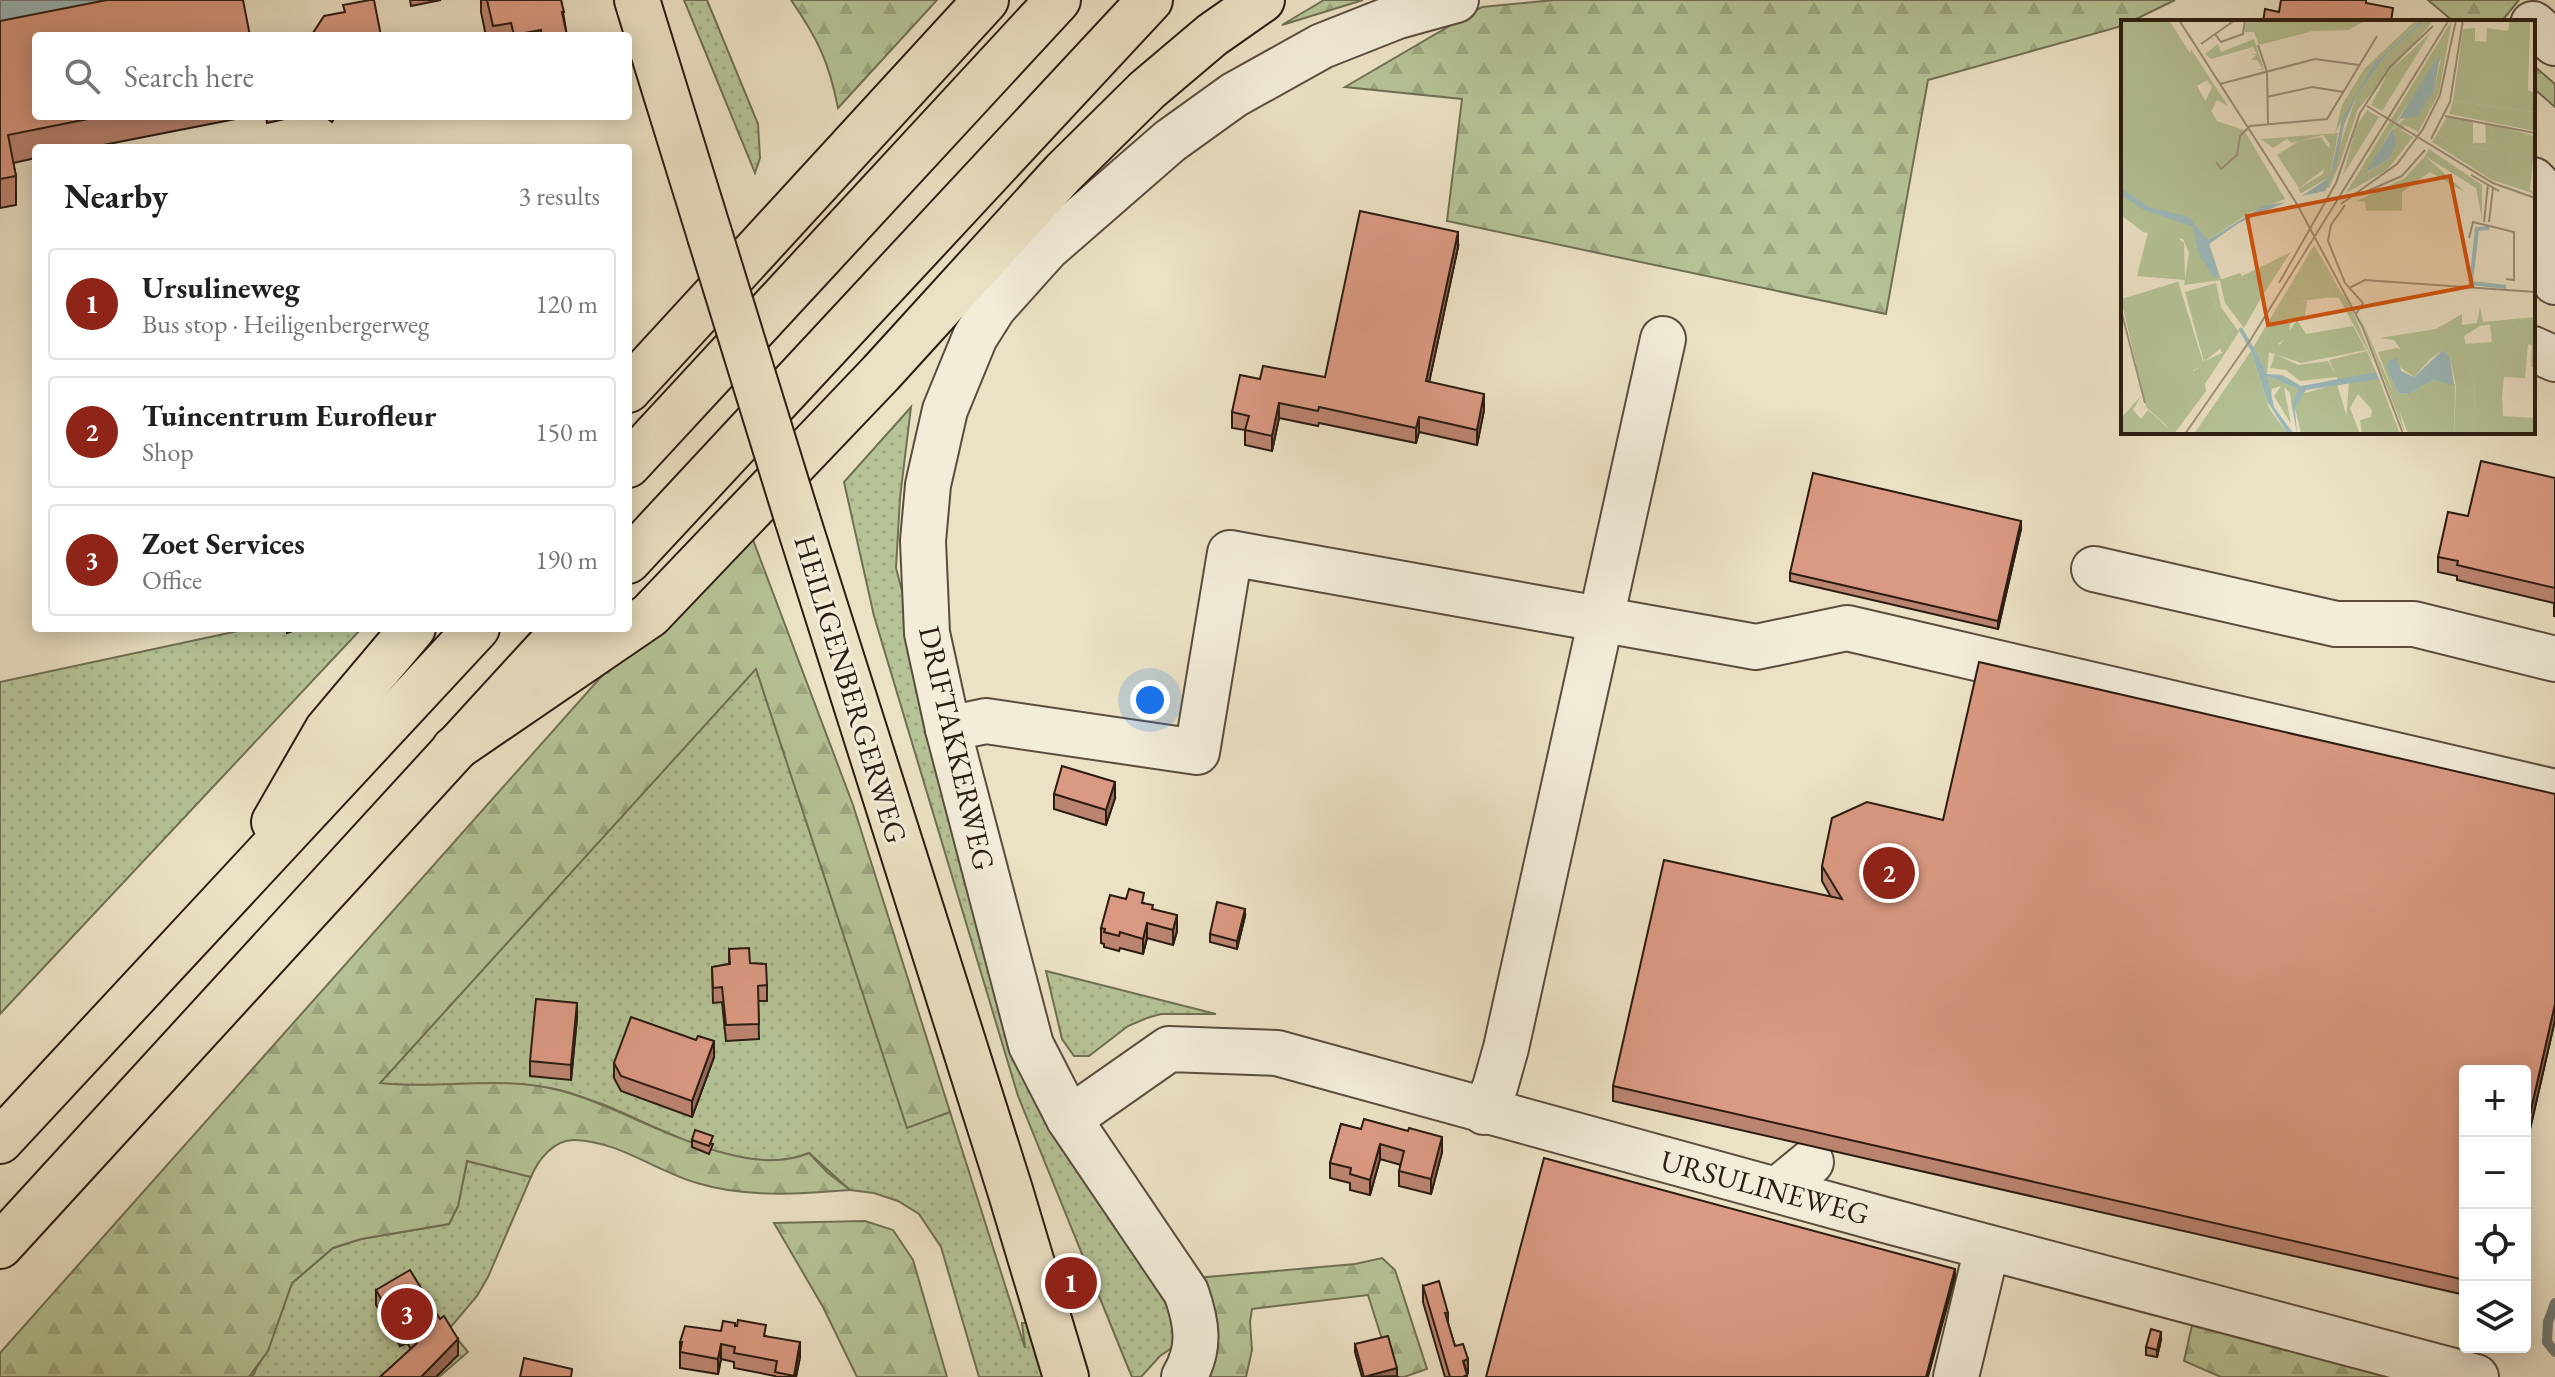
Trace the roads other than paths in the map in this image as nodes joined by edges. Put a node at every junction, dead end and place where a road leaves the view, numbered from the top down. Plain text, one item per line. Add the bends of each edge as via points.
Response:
1 (637, 0) edge
2 (986, 0) edge
3 (1058, 0) edge
4 (1150, 0) edge
5 (1262, 0) edge
6 (1456, 0) edge
7 (2535, 25) edge
8 (2555, 43) edge
9 (2535, 182) edge
10 (2555, 282) edge
11 (1663, 339) dead end
12 (2535, 350) edge
13 (2555, 359) edge
14 (632, 386) edge
15 (632, 461) edge
16 (632, 557) edge
17 (2094, 569) dead end
18 (1600, 619) junction
19 (632, 627) edge
20 (410, 632) edge
21 (473, 632) edge
22 (562, 632) edge
23 (625, 632) edge
24 (2555, 659) edge
25 (948, 729) junction
26 (454, 749) junction
27 (2555, 792) edge
28 (237, 887) junction
29 (1484, 1112) junction
30 (1069, 1119) junction
31 (0, 1141) edge
32 (1811, 1162) dead end
33 (1777, 1190) junction
34 (0, 1246) edge
35 (1987, 1248) junction
36 (2460, 1375) edge
37 (1066, 1377) edge
38 (1184, 1377) edge
39 (1956, 1377) edge

1 - 37 main road, HEILIGENBERGERWEG, bridge
2 - 14 main road
3 - 15 main road
4 - 16 main road
5 - 19 main road via 1147,90 1064,172 881,373 650,615
6 - 25 street, DRIFTAKKERWEG via 1322,46 1234,95 1109,192 1047,248 994,307 952,388 926,497 927,633
7 - 8 street
9 - 10 street
11 - 18 street
12 - 13 street
17 - 24 street via 2336,624 2414,624
18 - 25 street via 1230,553 1197,752 986,721
18 - 27 street via 1756,647 1847,628
18 - 29 street via 1506,1048
20 - 28 main road via 327,730
21 - 28 main road
22 - 26 main road
23 - 26 main road
25 - 30 street, DRIFTAKKERWEG via 1031,1045
26 - 34 main road
28 - 31 main road
29 - 30 street, URSULINEWEG via 1277,1053 1169,1049
29 - 33 street, URSULINEWEG
30 - 38 street, DRIFTAKKERWEG via 1186,1292 1197,1337
32 - 33 street
33 - 35 street, URSULINEWEG
35 - 36 street, URSULINEWEG
35 - 39 street

